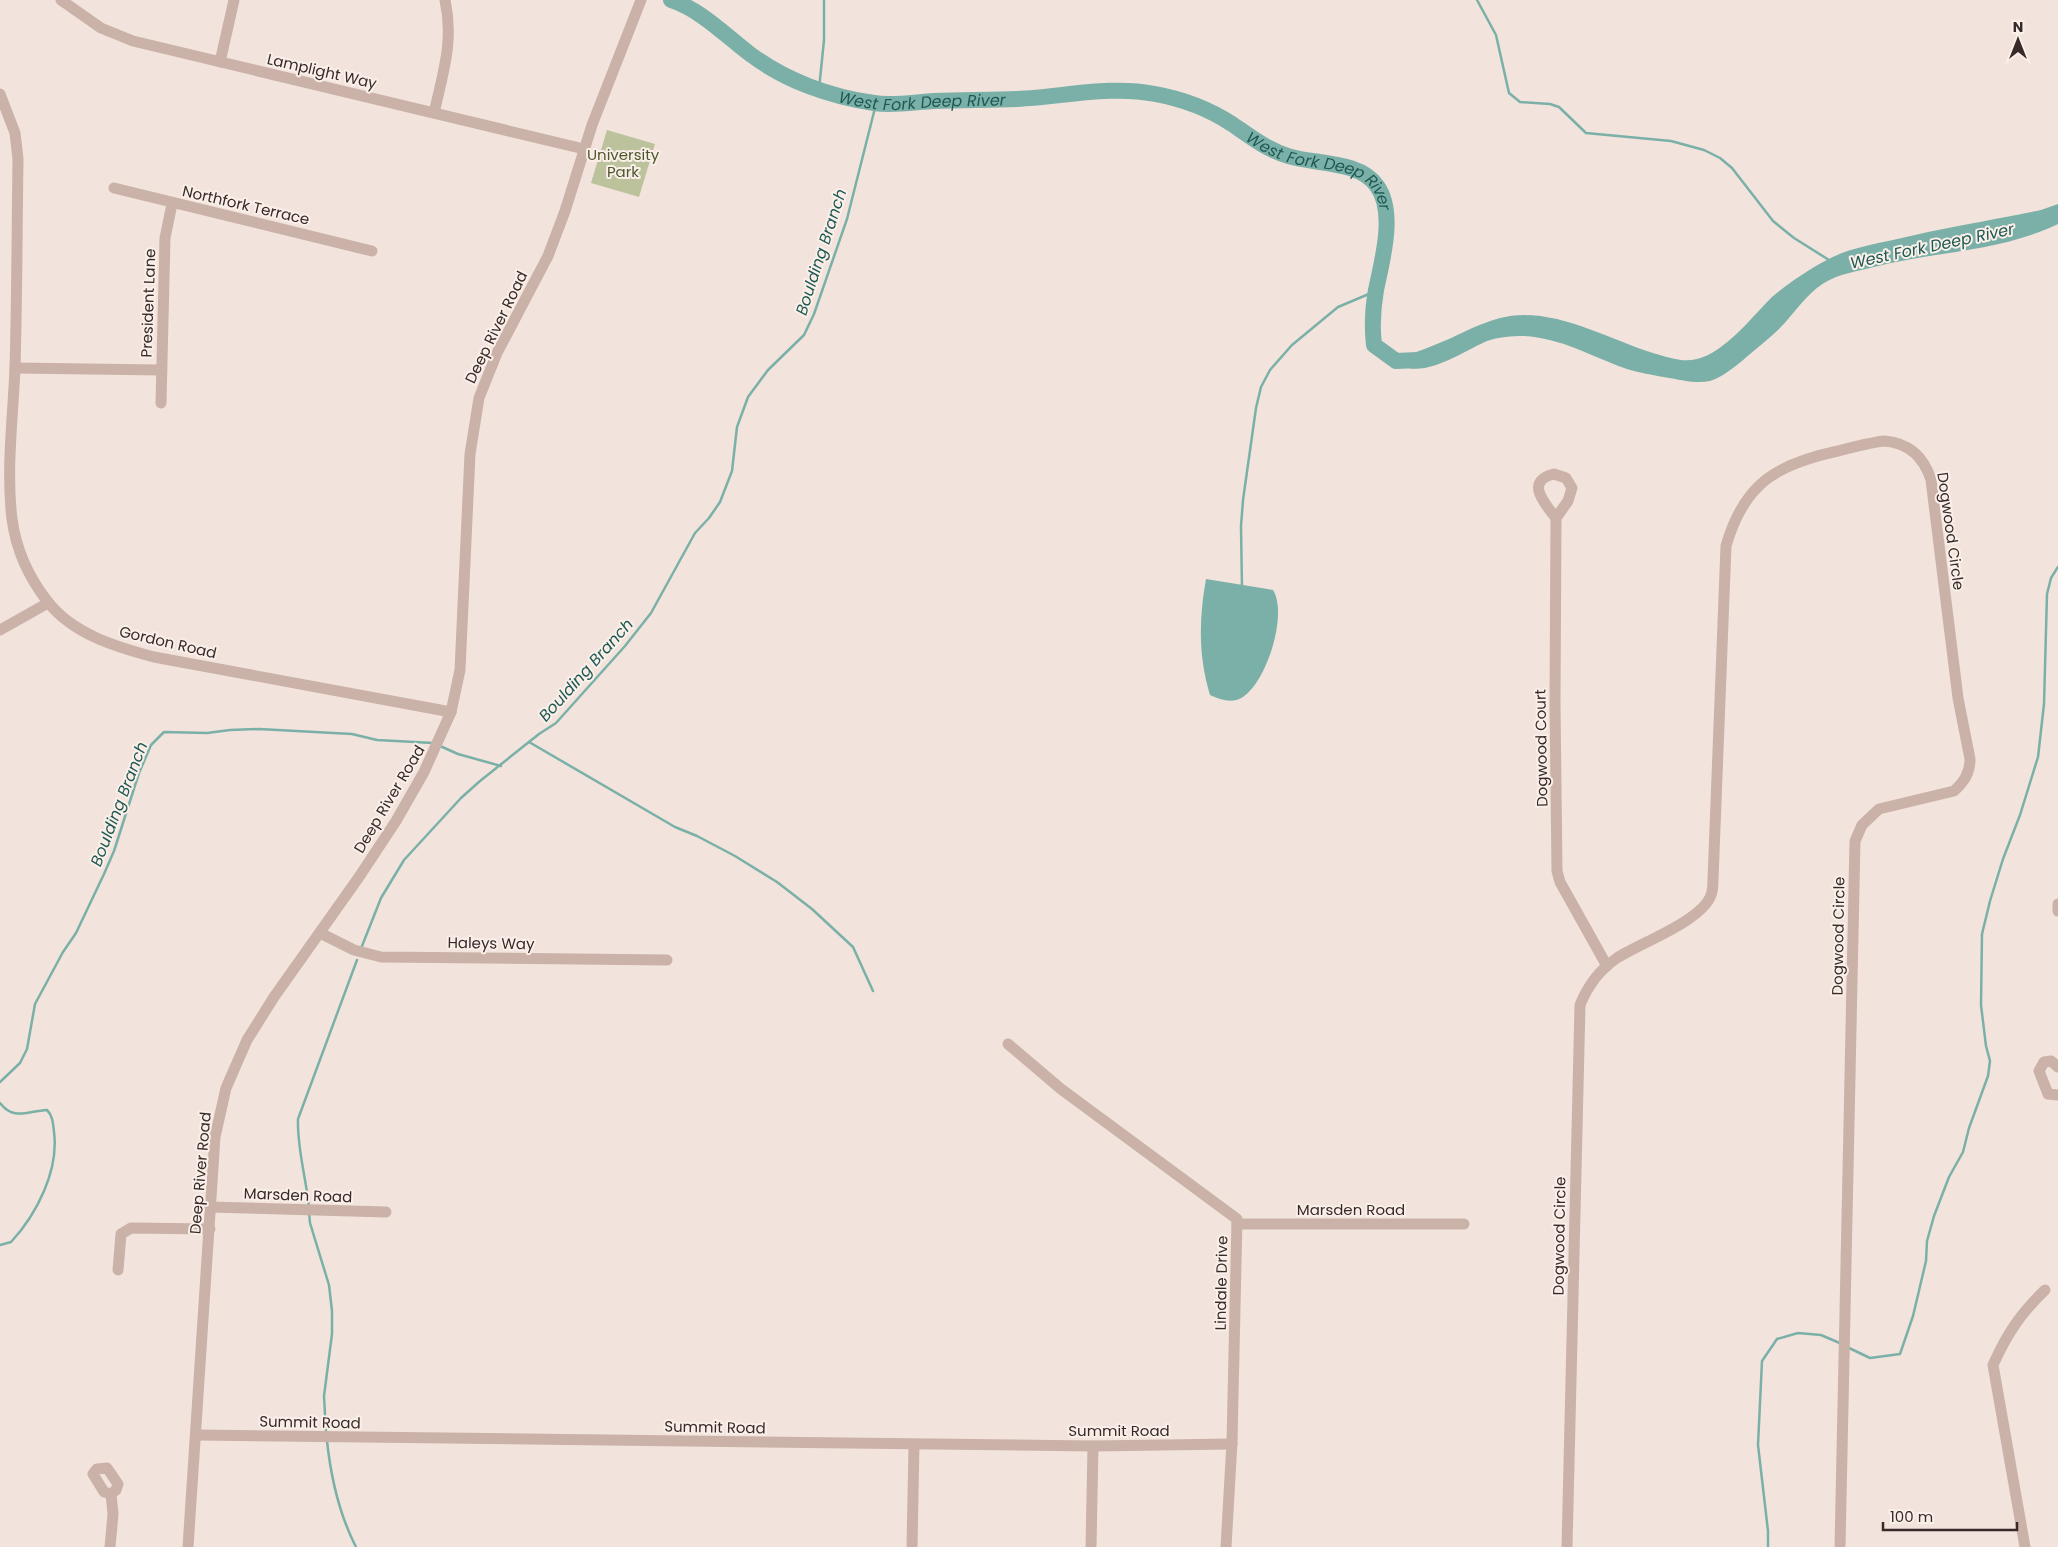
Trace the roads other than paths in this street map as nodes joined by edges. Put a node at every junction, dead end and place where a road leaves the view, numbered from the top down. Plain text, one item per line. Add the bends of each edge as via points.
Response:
1 (61, 0) edge
2 (234, 0) edge
3 (445, 0) edge
4 (641, 0) edge
5 (220, 62) junction
6 (0, 94) edge
7 (434, 113) junction
8 (584, 150) junction
9 (114, 188) dead end
10 (172, 204) junction
11 (372, 251) dead end
12 (15, 368) junction
13 (161, 370) junction
14 (161, 403) dead end
15 (1556, 518) dead end
16 (48, 603) junction
17 (0, 630) edge
18 (451, 712) junction
19 (2058, 904) edge
20 (2058, 911) edge
21 (320, 933) junction
22 (667, 960) dead end
23 (1608, 966) junction
24 (1008, 1044) dead end
25 (2058, 1067) edge
26 (2058, 1095) edge
27 (210, 1207) junction
28 (386, 1212) dead end
29 (1237, 1224) junction
30 (1464, 1224) dead end
31 (210, 1229) junction
32 (118, 1270) dead end
33 (2045, 1290) dead end
34 (197, 1435) junction
35 (1232, 1444) junction
36 (914, 1445) junction
37 (1093, 1446) junction
38 (112, 1494) dead end
39 (110, 1547) edge
40 (188, 1547) edge
41 (912, 1547) edge
42 (1091, 1547) edge
43 (1226, 1547) edge
44 (1568, 1547) edge
45 (1840, 1547) edge
46 (2025, 1547) edge

1 - 5 street, Lamplight Way via 101,28 118,35
2 - 5 street
3 - 7 street via 448,51
4 - 8 street, Deep River Road
5 - 7 street, Lamplight Way
6 - 12 street, Gordon Road via 15,133 18,159
7 - 8 street, Lamplight Way
8 - 18 street, Deep River Road via 548,256 490,368 475,412 470,454 460,670
9 - 10 street, Northfork Terrace
10 - 11 street, Northfork Terrace
10 - 13 street, President Lane via 165,238
12 - 13 street
12 - 16 street, Gordon Road via 12,520 24,563
13 - 14 street, President Lane
15 - 23 street, Dogwood Court via 1557,871 1560,882
16 - 17 street
16 - 18 street, Gordon Road via 75,625 123,649
18 - 21 street, Deep River Road via 435,751 396,821
19 - 20 street
21 - 22 street, Haleys Way via 354,950 381,957
21 - 27 street, Deep River Road via 261,1017 232,1072 215,1138
23 - 44 street, Dogwood Circle via 1588,986 1580,1005
23 - 45 street, Dogwood Circle via 1688,919 1705,906 1711,895 1726,546 1742,506 1774,474 1809,457 1884,441 1908,447 1918,455 1931,480 1970,768 1954,792 1879,809 1862,825 1855,841
24 - 29 street, Lindale Drive via 1061,1089 1237,1220
25 - 26 street via 2051,1061 2044,1062 2038,1071 2048,1094
27 - 28 street, Marsden Road
27 - 31 street, Deep River Road
29 - 30 street, Marsden Road
29 - 35 street, Lindale Drive
31 - 32 street via 131,1228 121,1234
31 - 34 street, Deep River Road
33 - 46 street via 2025,1309 1992,1365
34 - 36 street, Summit Road
34 - 40 street, Deep River Road
35 - 37 street, Summit Road
35 - 43 street, Lindale Drive
36 - 37 street, Summit Road
36 - 41 street
37 - 42 street
38 - 39 street

